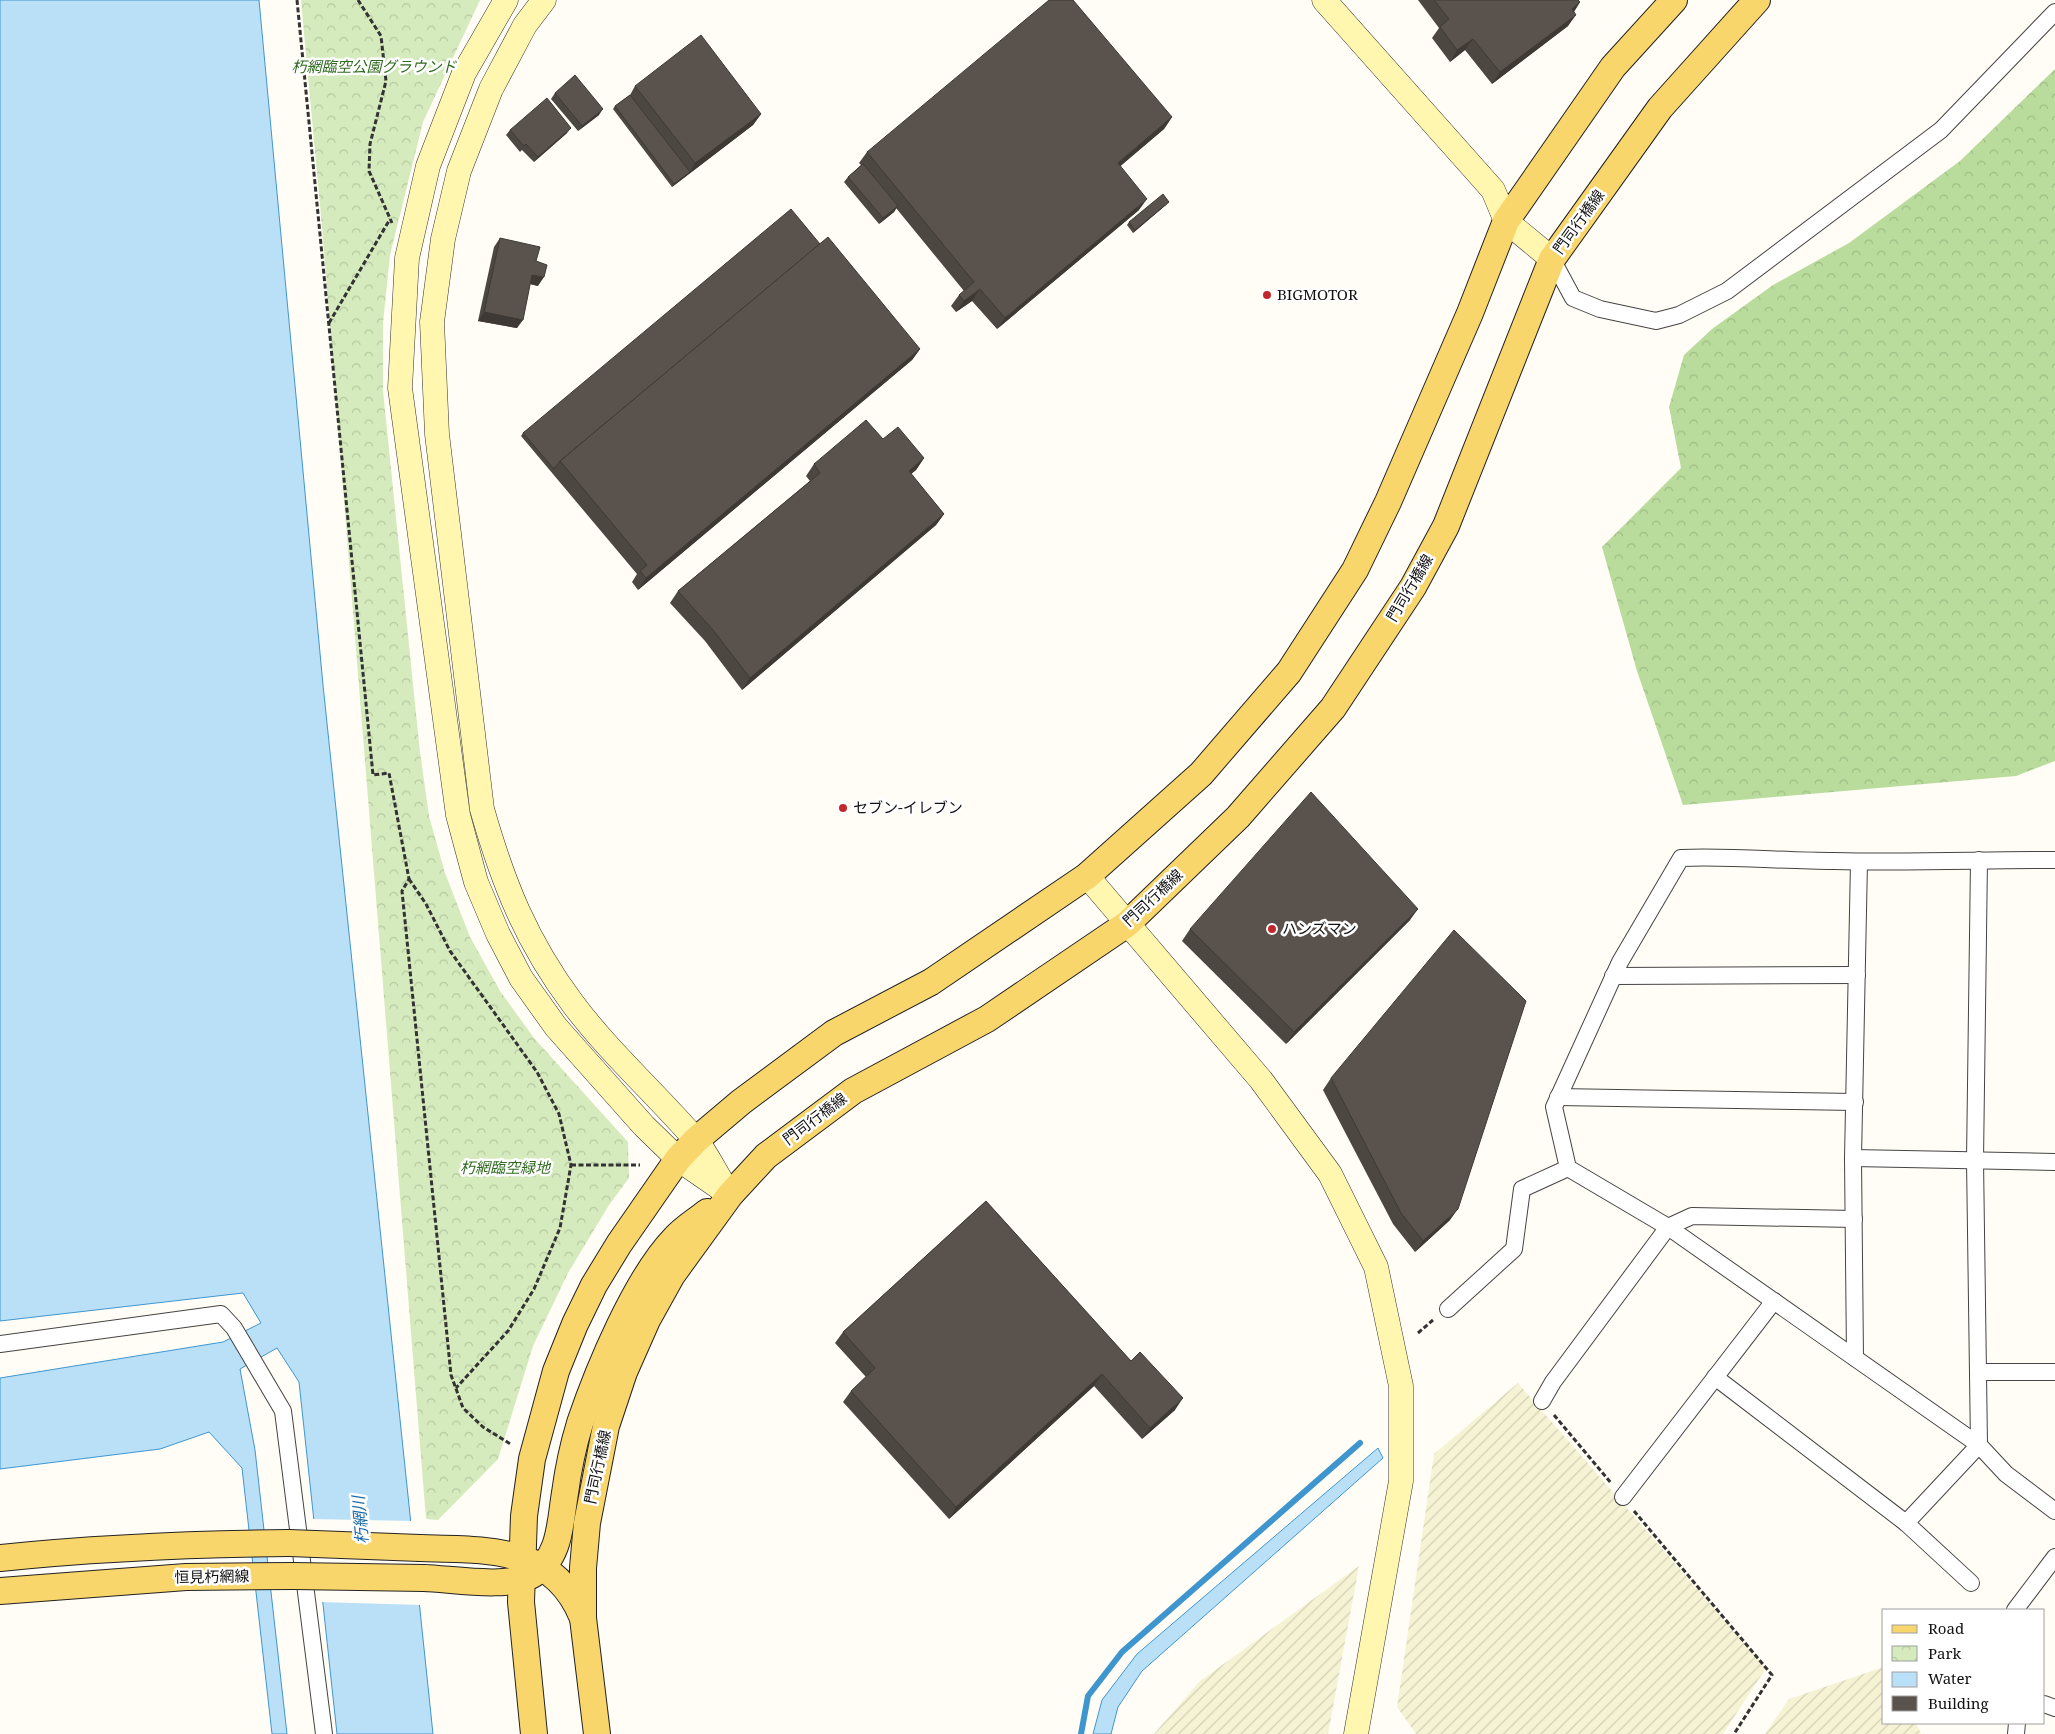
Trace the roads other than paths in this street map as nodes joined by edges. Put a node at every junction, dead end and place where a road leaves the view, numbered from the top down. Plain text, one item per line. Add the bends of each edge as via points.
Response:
1 (506, 0) edge
2 (544, 0) edge
3 (1324, 0) edge
4 (1674, 0) edge
5 (1757, 0) edge
6 (2055, 12) edge
7 (1506, 221) junction
8 (1552, 259) junction
9 (1979, 860) junction
10 (2055, 860) edge
11 (1859, 862) junction
12 (1087, 876) junction
13 (1127, 924) junction
14 (1856, 975) junction
15 (1613, 976) junction
16 (1558, 1097) junction
17 (1855, 1102) junction
18 (696, 1140) junction
19 (1853, 1158) junction
20 (678, 1159) junction
21 (1975, 1160) junction
22 (2055, 1162) edge
23 (1568, 1168) junction
24 (730, 1195) junction
25 (1854, 1219) junction
26 (1668, 1227) junction
27 (1774, 1301) junction
28 (1448, 1308) dead end
29 (0, 1344) edge
30 (1855, 1358) junction
31 (1978, 1372) junction
32 (2055, 1372) edge
33 (1715, 1378) junction
34 (1542, 1401) road end
35 (1979, 1445) junction
36 (1623, 1497) road end
37 (2055, 1511) edge
38 (524, 1516) junction
39 (1906, 1523) junction
40 (490, 1550) junction
41 (2055, 1557) edge
42 (0, 1558) edge
43 (528, 1568) junction
44 (489, 1582) junction
45 (1971, 1583) dead end
46 (0, 1591) edge
47 (2016, 1609) edge
48 (583, 1618) junction
49 (522, 1628) junction
50 (324, 1734) edge
51 (534, 1734) edge
52 (597, 1734) edge
53 (1356, 1734) edge

1 - 20 street via 464,74 428,166 406,258 401,396 458,815 476,882 521,978 550,1019 644,1126
2 - 18 street via 525,25 491,88 459,171 443,239 432,322 437,434 482,809 499,869 542,961 574,1005
3 - 7 street via 1493,190
4 - 7 main road via 1613,67
5 - 8 main road, 門司行橋線 via 1660,108
6 - 8 street via 1941,130 1727,292 1656,321 1600,309 1573,298
7 - 8 street
7 - 12 main road via 1392,493 1355,570 1289,672 1201,774
8 - 13 main road, 門司行橋線 via 1446,526 1412,587 1333,708 1238,817
9 - 10 street
9 - 11 street
9 - 21 street
11 - 14 street
11 - 15 street via 1731,856 1682,858
12 - 13 street
12 - 18 main road via 931,982 834,1033
13 - 24 main road, 門司行橋線 via 987,1019 853,1091 766,1156
13 - 53 street via 1262,1080 1330,1174 1376,1267 1401,1386 1401,1481
14 - 15 street
14 - 17 street
15 - 16 street
16 - 17 street
16 - 23 street via 1554,1107
17 - 19 street
18 - 20 main road
18 - 24 street
19 - 21 street
19 - 25 street
20 - 24 street
20 - 38 main road via 619,1244 575,1324 542,1417
21 - 22 street
21 - 31 street
23 - 26 street
23 - 28 street via 1522,1189 1514,1249
24 - 43 main road via 674,1239 624,1320 580,1425 566,1484 558,1540 550,1557
24 - 48 main road, 門司行橋線 via 672,1275 624,1372 606,1426 587,1523 582,1568
25 - 26 street via 1692,1216
25 - 30 street
26 - 27 street
26 - 34 street
27 - 30 street
27 - 33 street
29 - 50 street via 221,1314 234,1328 283,1411
30 - 35 street
31 - 32 street
31 - 35 street
33 - 36 street
33 - 39 street
35 - 37 street via 2006,1474
35 - 39 street
38 - 40 main road via 511,1538
38 - 43 main road
39 - 45 street
40 - 42 main road, bridge via 194,1544 102,1548
40 - 43 main road
41 - 47 street
43 - 44 main road, 恒見朽網線
43 - 48 main road via 568,1589
43 - 49 main road
44 - 46 main road, 恒見朽網線, bridge via 424,1578 186,1576
44 - 49 main road via 507,1591 514,1599
48 - 52 main road, 門司行橋線
49 - 51 main road

